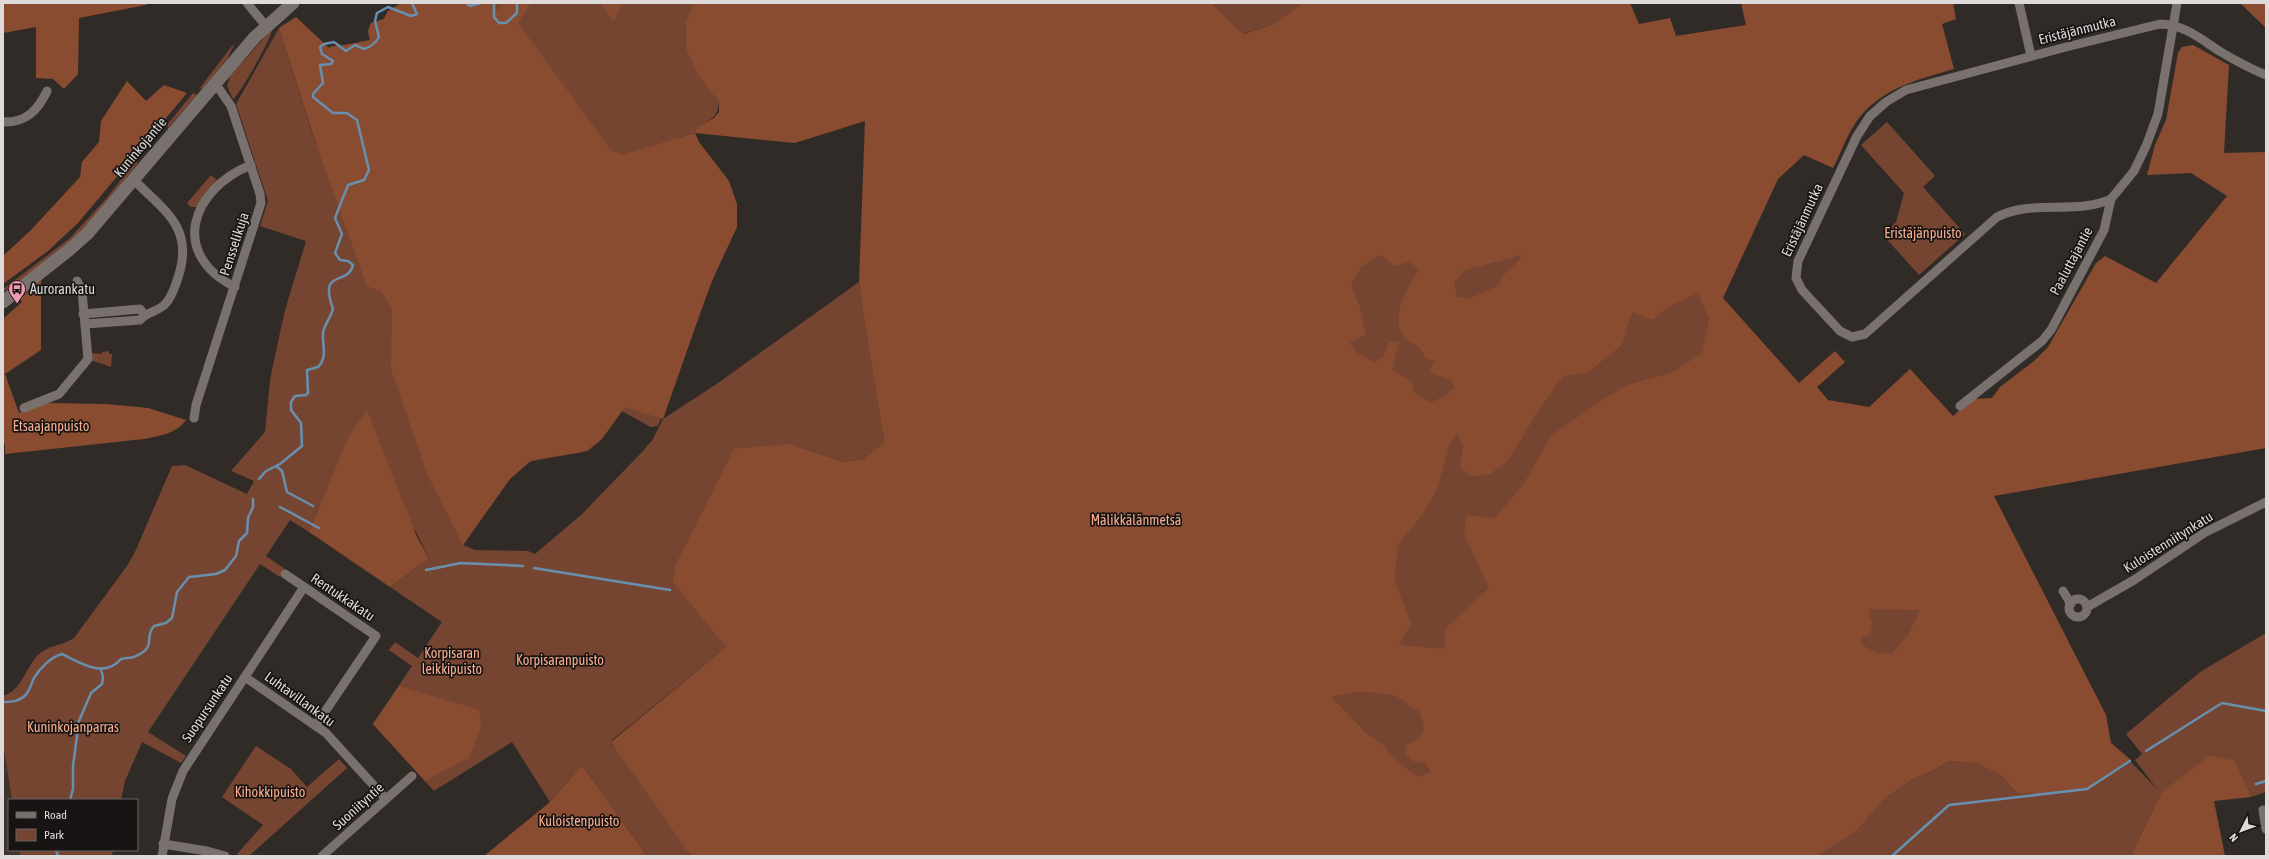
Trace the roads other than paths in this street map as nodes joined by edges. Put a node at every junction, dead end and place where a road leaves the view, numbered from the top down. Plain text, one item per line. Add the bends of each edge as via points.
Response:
1 (247, 3) edge
2 (293, 3) edge
3 (2019, 3) edge
4 (2178, 3) edge
5 (2175, 25) junction
6 (266, 26) junction
7 (2031, 56) junction
8 (2266, 75) edge
9 (215, 83) junction
10 (47, 91) dead end
11 (3, 122) edge
12 (251, 165) junction
13 (134, 180) junction
14 (2111, 199) junction
15 (195, 239) junction
16 (183, 240) junction
17 (77, 281) dead end
18 (235, 287) junction
19 (3, 302) edge
20 (83, 314) junction
21 (144, 314) junction
22 (85, 324) junction
23 (1960, 406) dead end
24 (24, 408) dead end
25 (194, 418) dead end
26 (2266, 502) edge
27 (285, 574) dead end
28 (304, 587) junction
29 (2063, 591) dead end
30 (2071, 604) junction
31 (2087, 607) junction
32 (245, 677) junction
33 (316, 725) junction
34 (412, 776) dead end
35 (386, 799) junction
36 (2263, 810) dead end
37 (2266, 829) edge
38 (163, 844) junction
39 (162, 856) edge
40 (225, 856) edge
41 (322, 856) edge

1 - 6 street
2 - 6 main road, Kuninkojantie
3 - 7 street
4 - 5 street, Paaluttajantie
5 - 7 street, Eristäjänmutka via 2160,24
5 - 8 street
5 - 14 street, Paaluttajantie via 2158,114 2134,171
6 - 9 main road, Kuninkojantie
7 - 14 street, Eristäjänmutka via 1906,90 1870,116 1857,136 1798,261 1796,278 1802,290 1840,330 1852,337 1865,334 1997,217 2006,212 2099,204
9 - 12 street, Pensselikuja via 231,106
9 - 13 main road, Kuninkojantie
10 - 11 street via 34,113 15,122
12 - 15 street via 220,181 205,198 196,222
12 - 18 street, Pensselikuja via 261,203
13 - 16 street via 175,221
13 - 19 main road, Kuninkojantie via 87,234
14 - 23 street, Paaluttajantie via 2104,230 2051,330 2042,341
15 - 16 street
15 - 18 street via 204,263 217,276
16 - 21 street via 181,268 172,293 160,308
17 - 20 street via 82,291
18 - 25 street, Pensselikuja
20 - 21 street via 140,308
20 - 22 street
21 - 22 street via 140,320
22 - 24 street via 88,360 59,394
26 - 31 street, Kuloistenniitynkatu via 2204,533 2134,580
27 - 28 street, Rentukkakatu
28 - 32 street, Suopursunkatu
28 - 33 street, Rentukkakatu via 376,636
29 - 30 street
30 - 31 street via 2075,600 2080,600
30 - 31 street via 2071,612 2078,617 2085,614
32 - 33 street, Luhtavillankatu
32 - 38 street, Suopursunkatu via 183,771 172,799
33 - 35 street, Luhtavillankatu
34 - 35 street, Suoniityntie
35 - 41 street, Suoniityntie
36 - 37 street
38 - 39 street, Suopursunkatu
38 - 40 street

